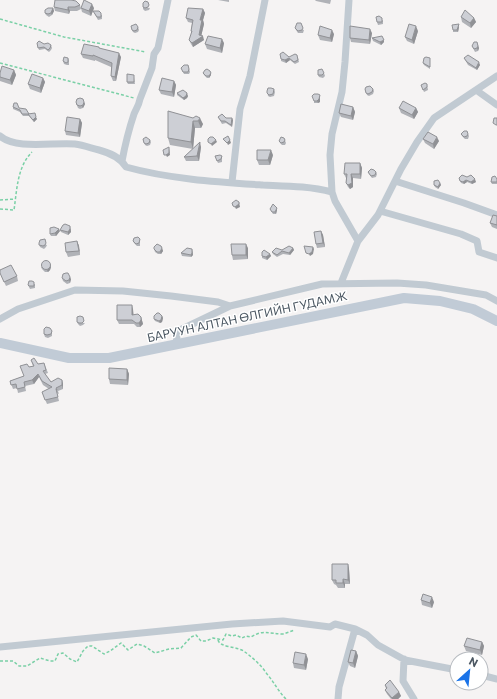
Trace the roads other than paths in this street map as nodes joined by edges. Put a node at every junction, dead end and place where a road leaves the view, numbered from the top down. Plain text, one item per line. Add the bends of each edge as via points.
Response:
1 (168, 0) edge
2 (265, 0) edge
3 (349, 0) edge
4 (497, 76) edge
5 (476, 90) junction
6 (497, 105) edge
7 (0, 136) edge
8 (122, 161) junction
9 (232, 182) junction
10 (395, 182) junction
11 (332, 192) junction
12 (380, 211) junction
13 (497, 215) edge
14 (358, 241) junction
15 (497, 258) edge
16 (341, 283) junction
17 (497, 301) edge
18 (230, 306) junction
19 (0, 319) edge
20 (497, 322) edge
21 (0, 343) edge
22 (176, 344) junction
23 (355, 629) junction
24 (0, 647) edge
25 (404, 659) junction
26 (449, 668) edge
27 (338, 699) edge
28 (414, 699) edge

1 - 8 street via 158,48 135,113
2 - 9 street via 250,76 240,109
3 - 11 street via 342,92 330,155
4 - 5 street
5 - 6 street
5 - 10 street via 434,118 417,142
7 - 8 street via 6,141 31,145 75,144 108,153
8 - 9 street via 126,167 158,175
9 - 11 street via 315,187
10 - 12 street
10 - 13 street via 464,202
11 - 14 street
12 - 14 street
12 - 15 street via 461,234 476,241 479,252
14 - 16 street
16 - 17 street via 426,285 486,295
16 - 18 street via 322,284
18 - 19 street via 218,302 123,291 74,290 18,309
18 - 22 street via 180,330
20 - 22 main road, БАРУУН АЛТАН ӨЛГИЙН ГУДАМЖ via 474,309 440,301 404,298
21 - 22 main road, БАРУУН АЛТАН ӨЛГИЙН ГУДАМЖ via 69,358 109,358
23 - 24 street via 335,624 330,627 283,621
23 - 25 street
23 - 27 street
25 - 26 street
25 - 28 street via 403,681

